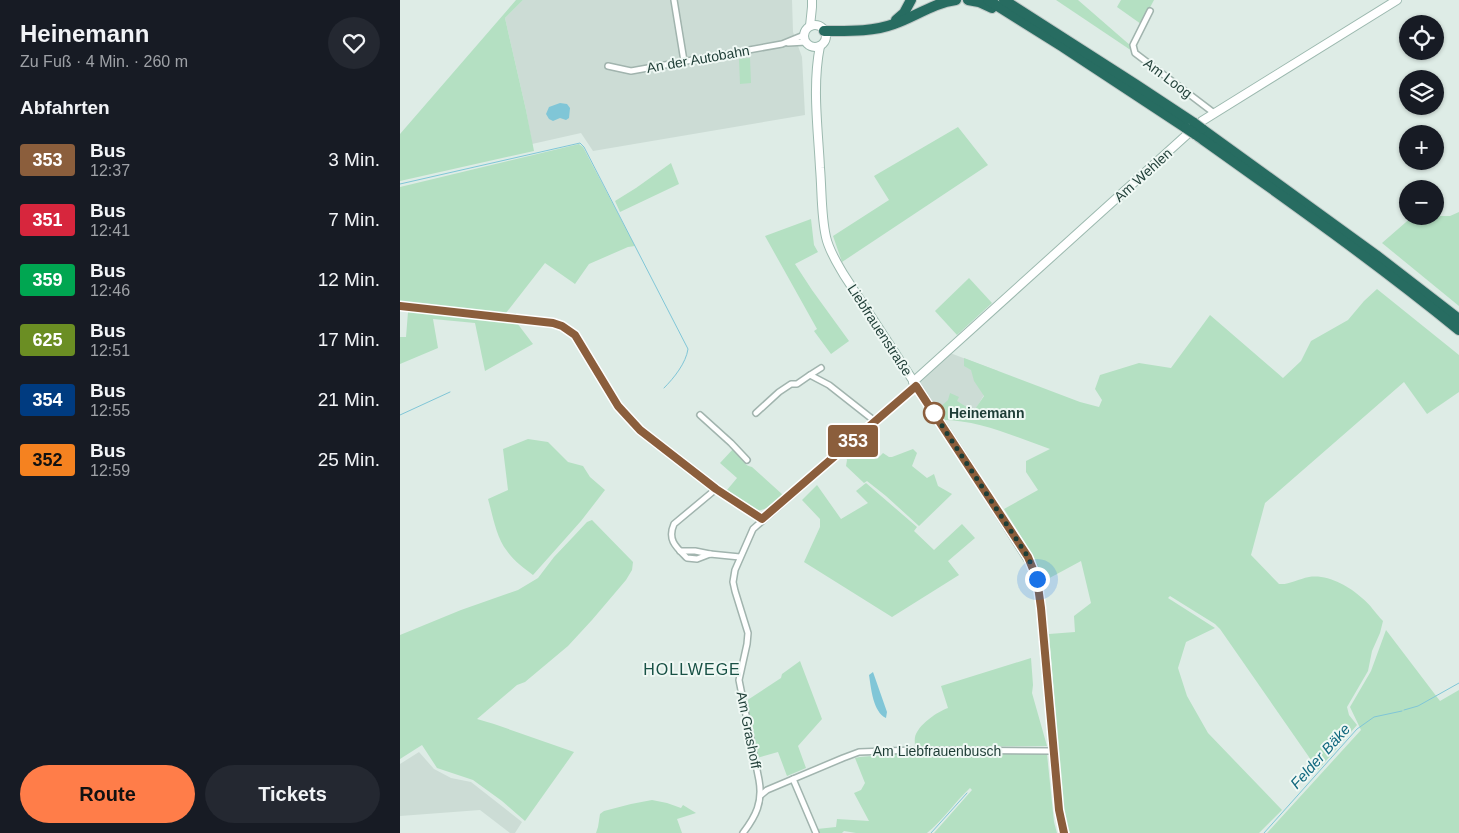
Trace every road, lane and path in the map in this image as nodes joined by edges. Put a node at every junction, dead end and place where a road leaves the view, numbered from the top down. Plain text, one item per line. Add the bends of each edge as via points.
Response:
1 (674, 0) edge
2 (911, 0) edge
3 (956, 0) edge
4 (968, 0) edge
5 (988, 0) edge
6 (1004, 0) edge
7 (1397, 0) edge
8 (812, 4) edge
9 (1150, 11) dead end
10 (810, 26) junction
11 (1031, 26) junction
12 (884, 27) junction
13 (822, 35) junction
14 (807, 41) junction
15 (684, 61) junction
16 (608, 66) dead end
17 (816, 66) junction
18 (1214, 113) junction
19 (1194, 129) junction
20 (400, 306) edge
21 (1459, 320) edge
22 (1459, 330) edge
23 (820, 368) dead end
24 (810, 374) junction
25 (915, 384) junction
26 (756, 413) dead end
27 (700, 415) dead end
28 (876, 422) junction
29 (747, 460) dead end
30 (716, 489) junction
31 (762, 519) junction
32 (740, 557) junction
33 (1054, 751) junction
34 (793, 779) junction
35 (760, 786) junction
36 (767, 790) junction
37 (761, 795) junction
38 (743, 833) edge
39 (816, 833) edge
40 (1064, 833) edge

1 - 15 street
2 - 12 highway via 904,13
3 - 12 highway via 942,2
4 - 11 highway via 988,6 1020,25
5 - 11 highway
6 - 19 highway via 1135,84
7 - 18 street, Am Wehlen
8 - 10 street, Liebfrauenstraße
8 - 13 street, Liebfrauenstraße
9 - 18 street, Am Loog via 1133,45 1135,53
10 - 13 street
10 - 14 street
11 - 19 highway
12 - 13 highway
13 - 14 street
13 - 17 street, Liebfrauenstraße
14 - 15 street, An der Autobahn
14 - 17 street, Liebfrauenstraße
15 - 16 street, An der Autobahn via 631,71
17 - 25 street, Liebfrauenstraße via 826,239 844,275
18 - 25 street, Am Wehlen
19 - 21 highway via 1376,255
19 - 22 highway
20 - 30 street via 553,323 568,329 575,335 618,406 640,430
23 - 24 street
24 - 26 street via 779,392
24 - 28 street
25 - 28 street, Am Grashoff
25 - 33 street, Liebfrauenstraße via 1033,567 1040,601
27 - 29 street
28 - 31 street, Am Grashoff
30 - 31 street
30 - 32 street via 674,524 672,539 680,552 693,560 710,554
31 - 32 street, Am Grashoff via 753,529
32 - 35 street, Am Grashoff via 733,582 748,639 739,680
33 - 34 street, Am Liebfrauenbusch via 864,751
33 - 40 street, Liebfrauenstraße
34 - 36 street, Am Liebfrauenbusch
34 - 39 street
35 - 36 street
35 - 37 street, Am Grashoff
36 - 37 street, Am Liebfrauenbusch
37 - 38 street

